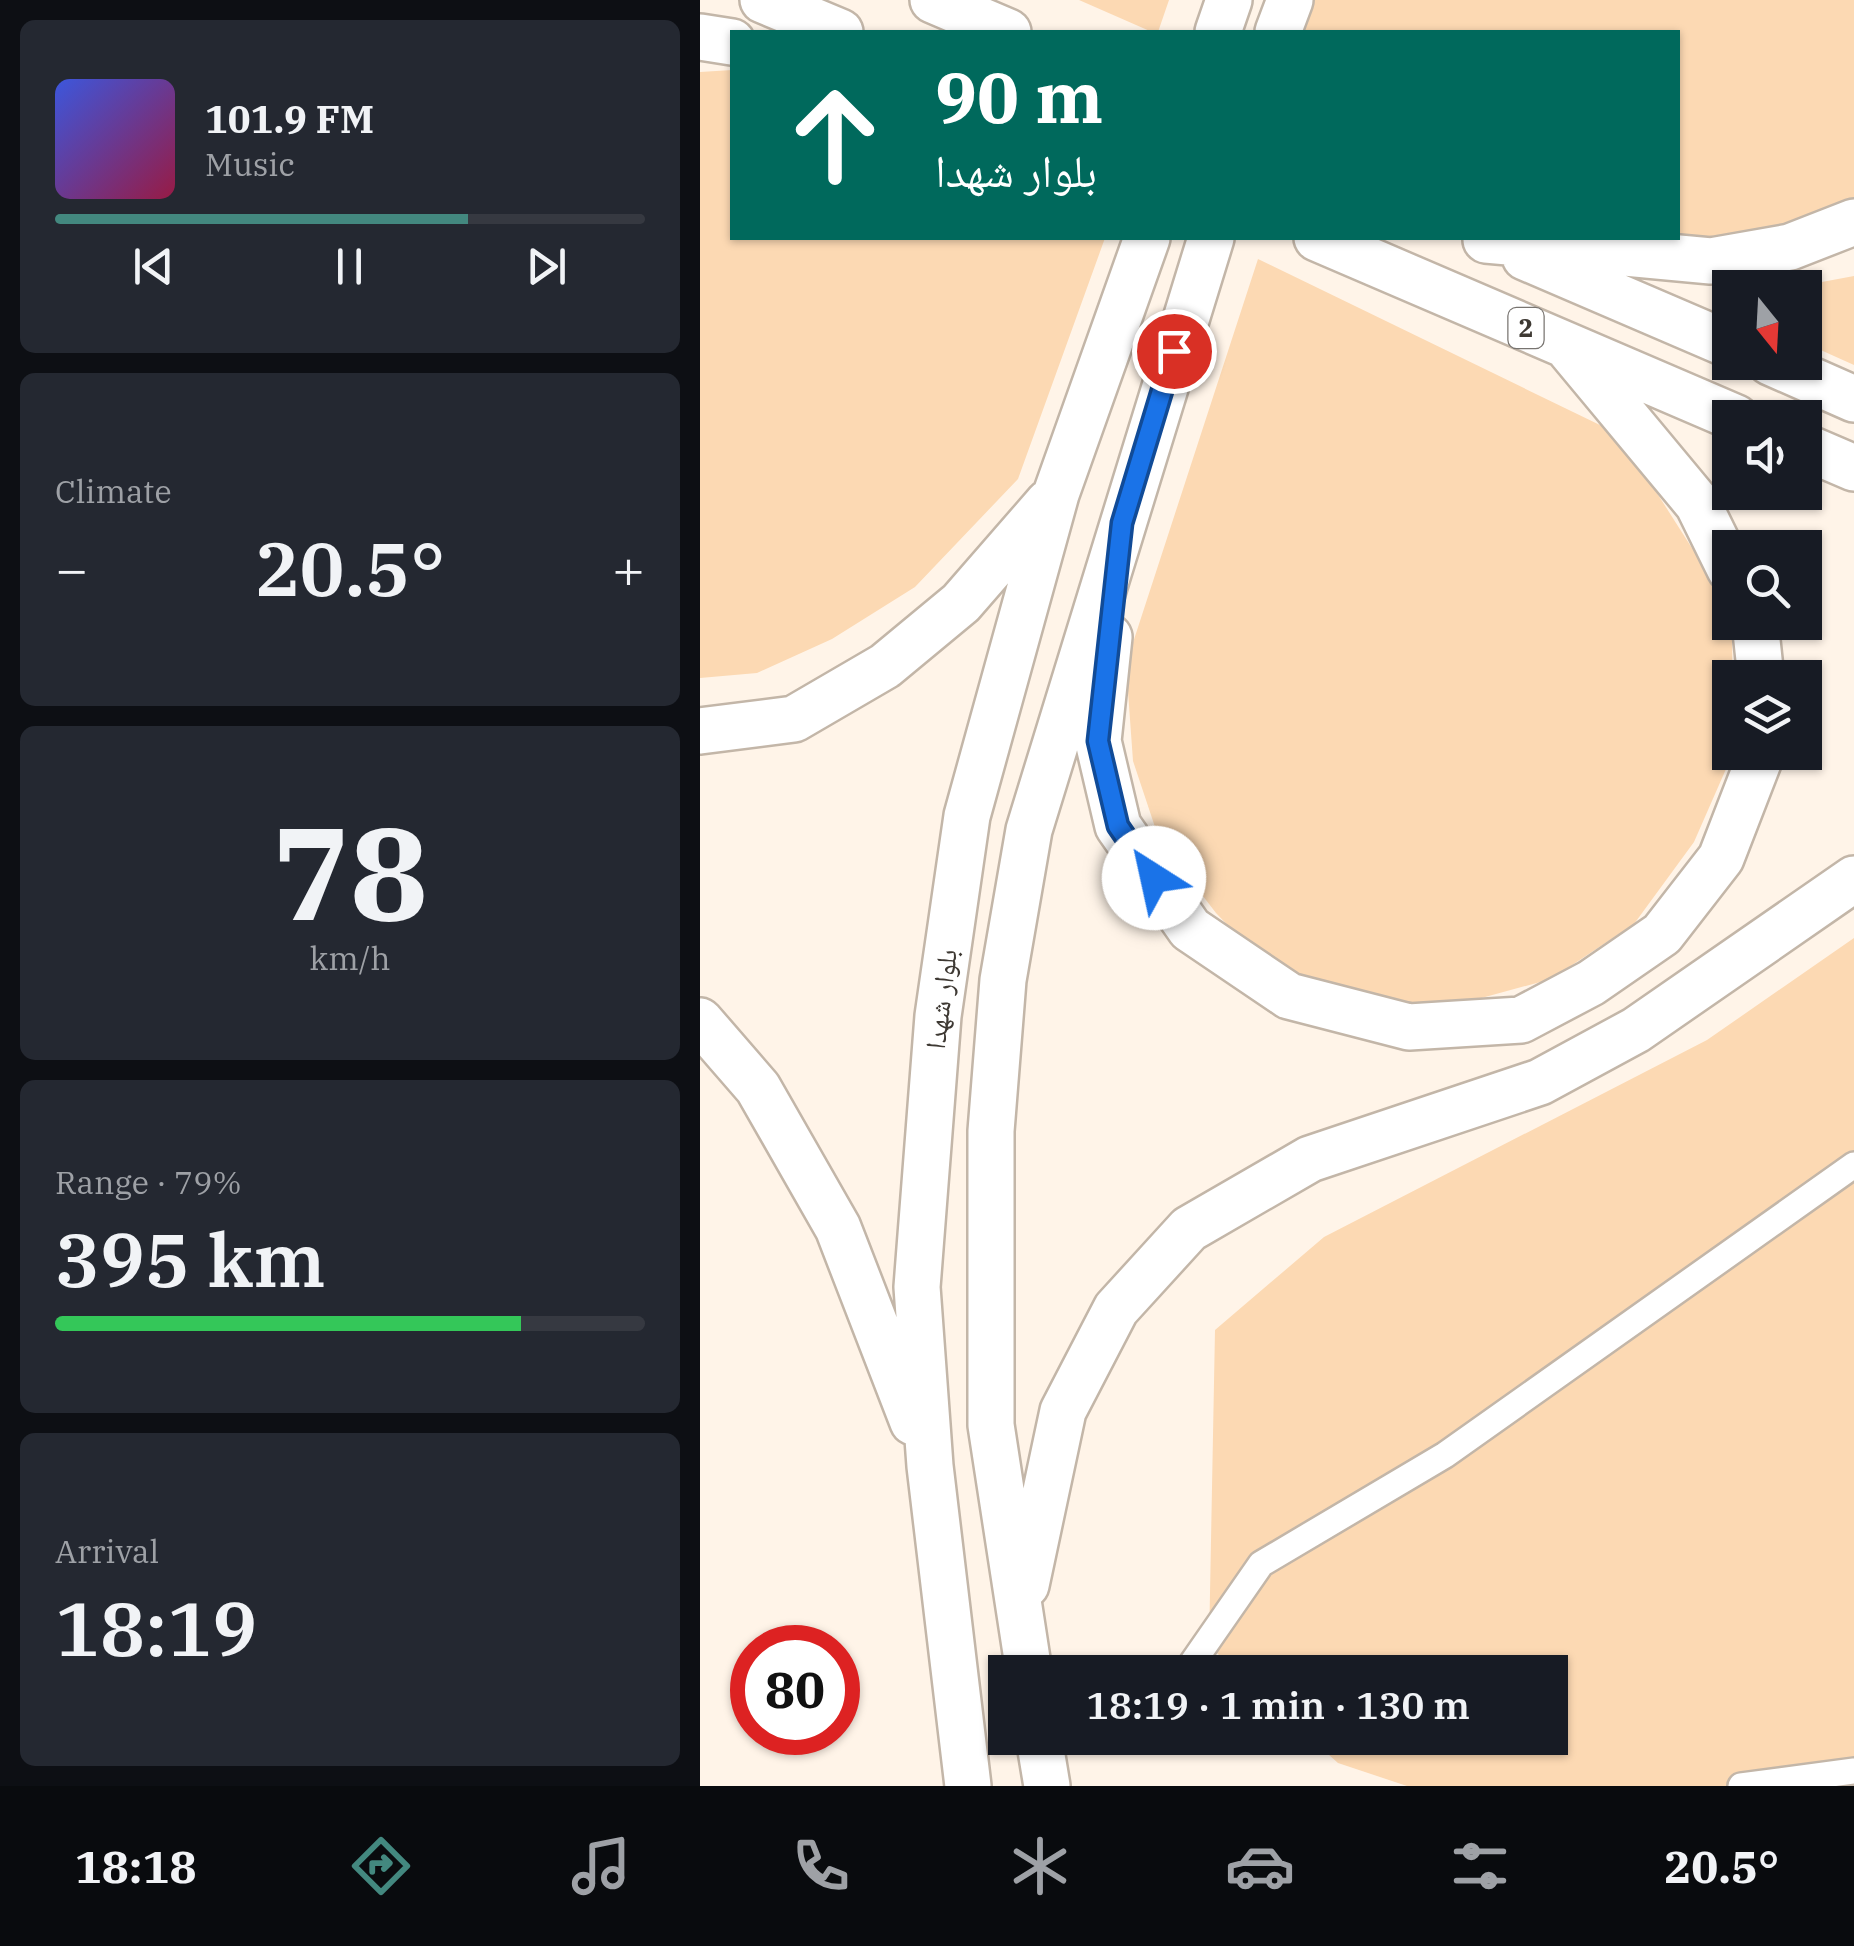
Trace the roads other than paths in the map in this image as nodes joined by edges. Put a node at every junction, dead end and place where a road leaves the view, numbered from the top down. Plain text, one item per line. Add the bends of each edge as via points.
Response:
1 (763, 0) edge
2 (933, 0) edge
3 (1229, 0) edge
4 (835, 30) edge
5 (1003, 30) edge
6 (1219, 30) edge
7 (700, 37) edge
8 (730, 42) edge
9 (1854, 222) edge
10 (1146, 240) edge
11 (1211, 240) edge
12 (1322, 240) edge
13 (1486, 240) edge
14 (1494, 240) edge
15 (1712, 337) edge
16 (1566, 344) junction
17 (1811, 380) edge
18 (1854, 399) edge
19 (1712, 408) edge
20 (1822, 454) edge
21 (1854, 468) edge
22 (1056, 494) junction
23 (1122, 523) junction
24 (1712, 532) edge
25 (700, 731) edge
26 (1755, 770) edge
27 (1854, 879) edge
28 (700, 1020) edge
29 (1854, 1164) edge
30 (930, 1466) junction
31 (1020, 1616) junction
32 (1026, 1655) edge
33 (1198, 1655) edge
34 (954, 1664) junction
35 (1042, 1755) edge
36 (1854, 1772) edge
37 (940, 1786) edge
38 (968, 1786) edge
39 (1047, 1786) edge
40 (1741, 1786) edge

1 - 4 highway
2 - 5 highway
3 - 6 highway
7 - 8 highway
9 - 14 highway via 1790,246 1710,261
10 - 22 highway, بلوار شهدا
11 - 23 highway
12 - 16 highway, 2
13 - 15 highway, 2
16 - 19 highway, 2
16 - 24 highway via 1698,504
17 - 18 highway
20 - 21 highway
22 - 25 highway via 961,602 885,666 794,719
22 - 30 highway, بلوار شهدا via 967,816 938,1016 916,1287
23 - 26 highway via 1098,741 1118,826 1190,928 1289,996 1409,1027 1521,1020 1662,934 1721,858
23 - 31 highway via 1029,830 1003,980 991,1131 991,1425
27 - 31 highway via 1636,1030 1540,1082 1310,1159 1189,1229 1116,1309 1063,1411
28 - 30 highway via 758,1088 838,1228
29 - 33 street via 1445,1455 1261,1564
30 - 34 highway, بلوار شهدا
31 - 32 highway
34 - 37 highway
34 - 38 highway, بلوار شهدا
35 - 39 highway
36 - 40 street

